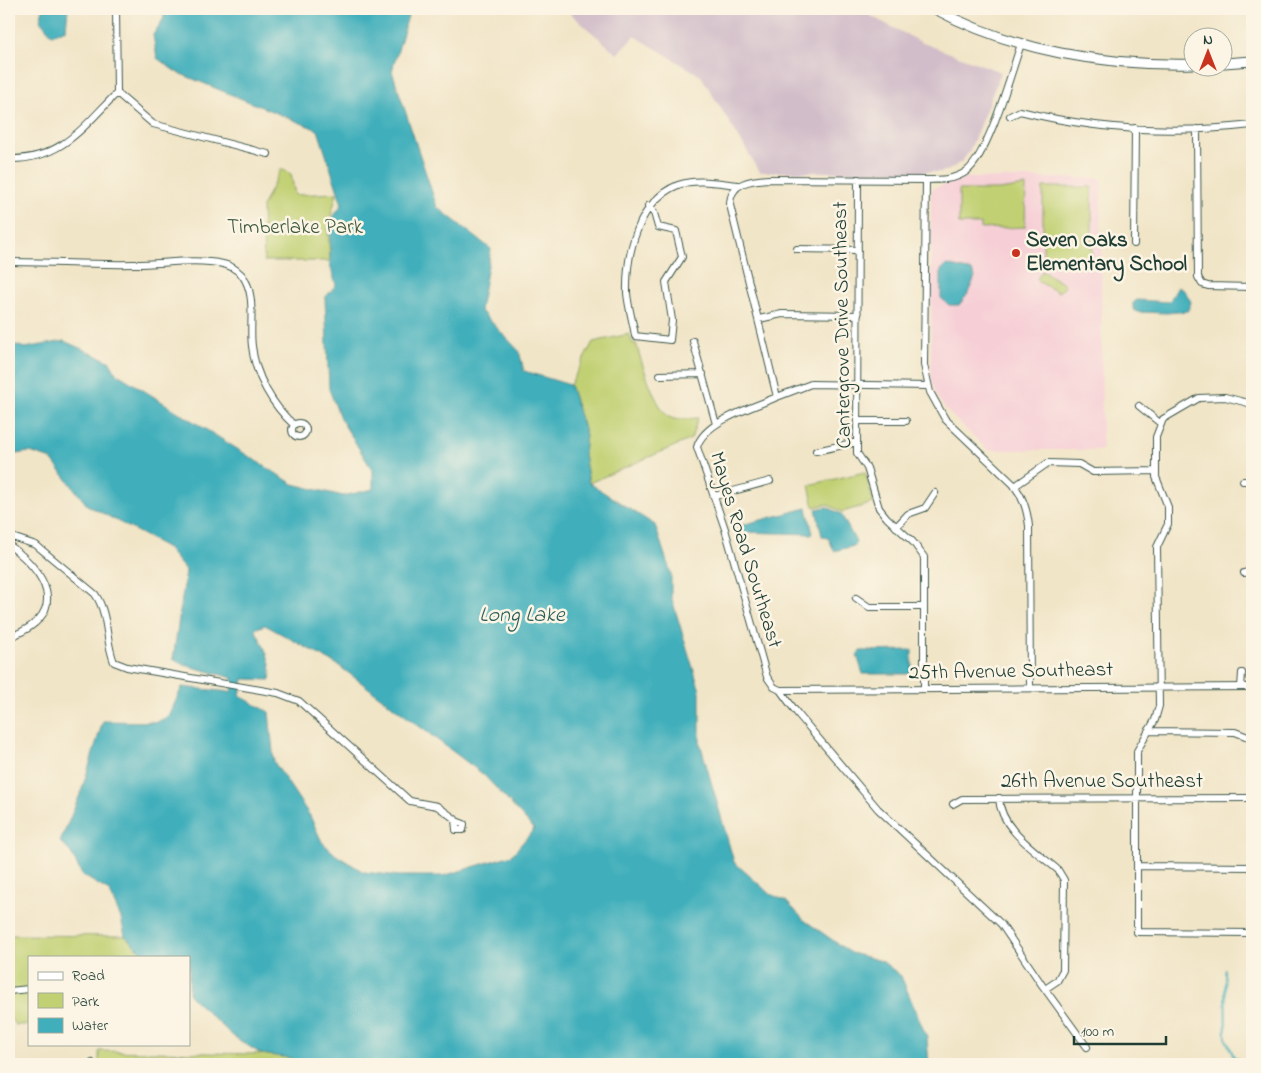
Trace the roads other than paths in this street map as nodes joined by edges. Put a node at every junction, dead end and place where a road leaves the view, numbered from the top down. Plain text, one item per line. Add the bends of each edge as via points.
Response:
1 (116, 9) edge
2 (935, 9) edge
3 (1021, 44) junction
4 (1252, 61) edge
5 (1234, 62) edge
6 (1184, 64) edge
7 (117, 92) junction
8 (1010, 116) dead end
9 (1252, 125) edge
10 (1136, 128) junction
11 (1197, 129) junction
12 (268, 154) dead end
13 (9, 159) edge
14 (858, 179) junction
15 (926, 180) junction
16 (738, 185) junction
17 (648, 206) junction
18 (1134, 244) dead end
19 (797, 249) dead end
20 (858, 250) junction
21 (9, 262) edge
22 (1252, 287) edge
23 (858, 315) junction
24 (759, 319) junction
25 (694, 341) dead end
26 (703, 374) junction
27 (660, 376) dead end
28 (857, 384) junction
29 (928, 386) junction
30 (777, 397) junction
31 (1252, 404) edge
32 (1139, 406) dead end
33 (857, 421) junction
34 (906, 421) dead end
35 (1160, 423) junction
36 (716, 424) junction
37 (294, 425) dead end
38 (857, 442) junction
39 (816, 451) dead end
40 (1156, 471) junction
41 (1242, 480) dead end
42 (1252, 480) edge
43 (770, 481) dead end
44 (1015, 486) junction
45 (935, 493) dead end
46 (715, 496) junction
47 (896, 526) junction
48 (9, 536) edge
49 (9, 545) edge
50 (1252, 571) edge
51 (1244, 573) dead end
52 (856, 598) dead end
53 (924, 607) junction
54 (9, 634) edge
55 (1242, 673) dead end
56 (1159, 687) junction
57 (1241, 687) junction
58 (1252, 687) edge
59 (1030, 688) junction
60 (924, 689) junction
61 (780, 690) junction
62 (1148, 731) junction
63 (1252, 742) edge
64 (999, 798) junction
65 (1138, 798) junction
66 (1252, 798) edge
67 (953, 804) dead end
68 (456, 821) dead end
69 (1137, 866) junction
70 (1252, 867) edge
71 (1252, 933) edge
72 (28, 988) edge
73 (1045, 989) junction
74 (9, 991) edge
75 (1087, 1047) dead end

1 - 7 street
2 - 3 street via 977,30
3 - 6 street via 1110,61
3 - 15 street via 975,163 958,176
4 - 5 street
7 - 12 street via 153,124
7 - 13 street via 56,150 34,157
8 - 10 street via 1020,111
9 - 11 street
10 - 11 street
10 - 18 street
11 - 22 street via 1198,277 1202,284
14 - 15 street
14 - 16 street via 763,179
14 - 20 street, Cantergrove Drive Southeast
15 - 29 street via 924,365
16 - 17 street via 695,181 678,185
16 - 24 street via 730,206
17 - 17 street via 640,221 629,264 627,294 635,336 670,340 672,320 666,282 682,257 676,231 658,227
19 - 20 street
20 - 23 street, Cantergrove Drive Southeast
21 - 37 street via 210,262 230,267 241,275 248,288 252,346 261,378 276,405
23 - 24 street via 782,314
23 - 28 street, Cantergrove Drive Southeast
24 - 30 street
25 - 26 street
26 - 27 street
26 - 36 street
28 - 29 street, Mayes Road Southeast
28 - 30 street, Mayes Road Southeast via 811,384
28 - 33 street, Cantergrove Drive Southeast
29 - 44 street via 934,403 946,419
30 - 36 street, Mayes Road Southeast
31 - 35 street via 1225,397 1199,398
32 - 35 street
33 - 34 street
33 - 38 street, Cantergrove Drive Southeast
35 - 40 street via 1156,437
36 - 46 street, Mayes Road Southeast via 699,439 697,447
38 - 39 street
38 - 47 street, Cantergrove Drive Southeast via 858,453 879,508
40 - 44 street via 1093,472 1079,464 1048,463
40 - 56 street via 1168,507 1168,524 1157,547
41 - 42 street
43 - 46 street
44 - 59 street via 1028,512
45 - 47 street via 925,508 908,514
46 - 61 street, Mayes Road Southeast via 763,668 774,687
47 - 53 street, Cantergrove Drive Southeast via 924,557
48 - 68 street via 36,545 95,594 101,602 114,662 287,695 299,701 410,801 437,806
49 - 54 street via 42,578 47,599 44,611 34,624 14,635
50 - 51 street
52 - 53 street via 869,608
53 - 60 street, Cantergrove Drive Southeast
55 - 57 street
56 - 57 street, 25th Avenue Southeast
56 - 59 street, 25th Avenue Southeast
56 - 62 street via 1159,706
57 - 58 street, 25th Avenue Southeast
59 - 60 street, 25th Avenue Southeast
60 - 61 street, 25th Avenue Southeast
61 - 73 street, Mayes Road Southeast via 878,809 999,921
62 - 63 street via 1235,732
62 - 65 street via 1137,751
64 - 65 street, 26th Avenue Southeast
64 - 67 street, 26th Avenue Southeast via 962,799
64 - 73 street via 1006,823 1058,870 1064,880 1063,970 1058,981
65 - 66 street, 26th Avenue Southeast
65 - 69 street
69 - 70 street
69 - 71 street via 1137,932
72 - 74 street
73 - 75 street, Mayes Road Southeast

